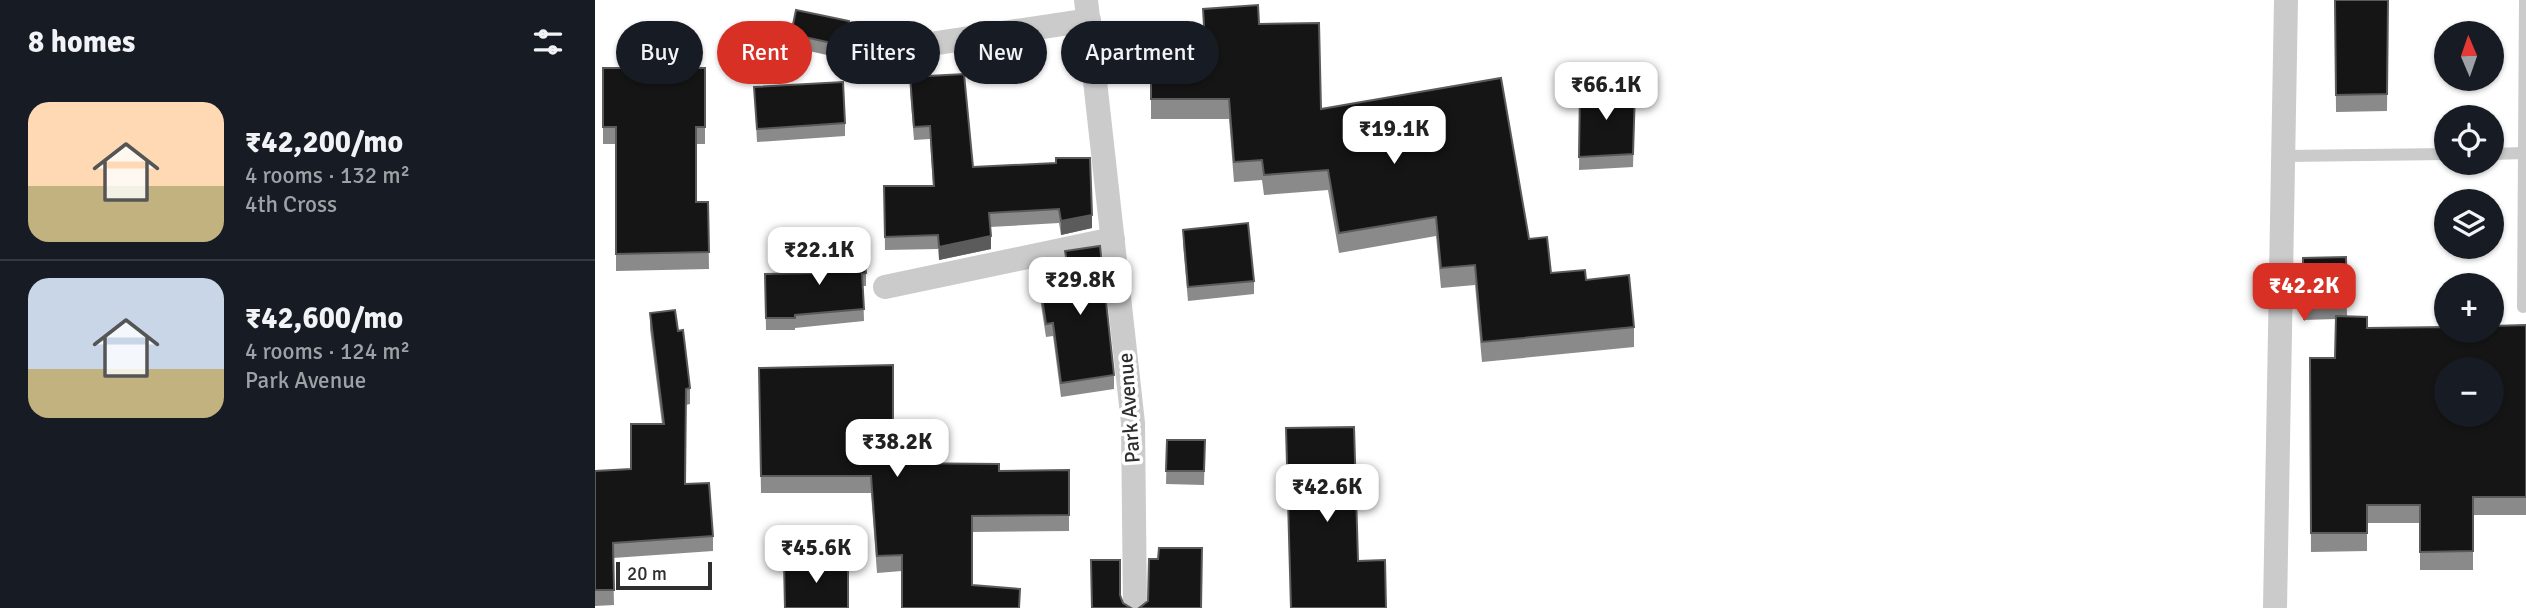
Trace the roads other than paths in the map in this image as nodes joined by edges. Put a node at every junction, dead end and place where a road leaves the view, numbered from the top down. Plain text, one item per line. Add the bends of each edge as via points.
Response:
1 (2286, 0) edge
2 (2525, 0) edge
3 (1088, 10) edge
4 (940, 39) edge
5 (2523, 153) junction
6 (2434, 154) edge
7 (2504, 154) edge
8 (2284, 156) junction
9 (1113, 239) junction
10 (885, 287) dead end
11 (2522, 307) dead end
12 (1135, 608) edge
13 (2275, 608) edge

1 - 8 street
2 - 5 lane
3 - 4 street
3 - 9 street, Park Avenue
5 - 7 lane
5 - 11 lane
6 - 8 lane
8 - 13 street
9 - 10 street
9 - 12 street, Park Avenue via 1133,423

